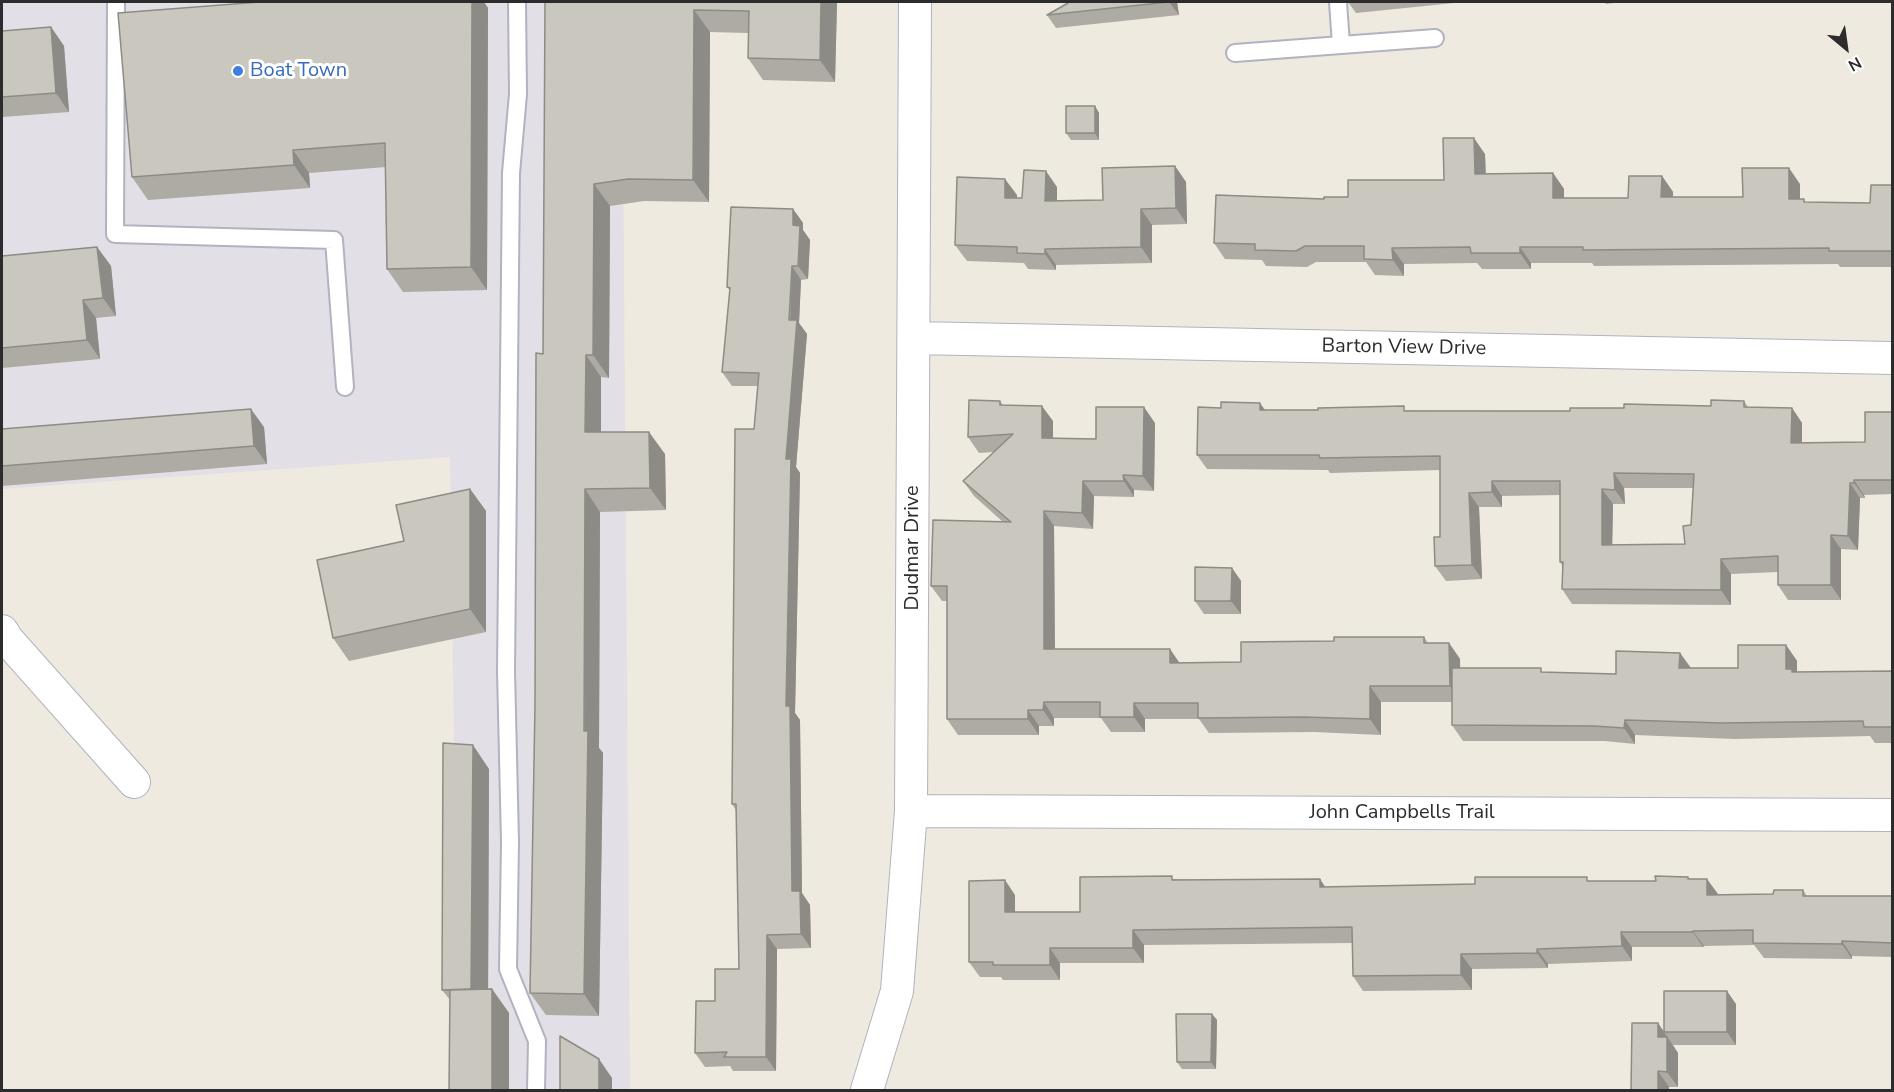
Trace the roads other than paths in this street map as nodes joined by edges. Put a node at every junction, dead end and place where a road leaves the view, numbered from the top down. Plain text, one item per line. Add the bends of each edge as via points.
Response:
1 (116, 2) edge
2 (517, 2) edge
3 (915, 2) edge
4 (1338, 2) edge
5 (1435, 38) dead end
6 (1341, 45) junction
7 (1235, 53) dead end
8 (915, 338) junction
9 (1893, 358) edge
10 (345, 387) dead end
11 (2, 631) edge
12 (134, 782) dead end
13 (911, 811) junction
14 (1893, 815) edge
15 (536, 1090) edge
16 (867, 1090) edge

1 - 10 lane via 115,234 334,240
2 - 15 lane via 518,94 511,172 506,671 508,969 537,1041
3 - 8 street, Dudmar Drive
4 - 6 lane
5 - 6 lane
6 - 7 lane
8 - 9 street, Barton View Drive
8 - 13 street, Dudmar Drive
11 - 12 street
13 - 14 street, John Campbells Trail
13 - 16 street, Dudmar Drive via 897,991

